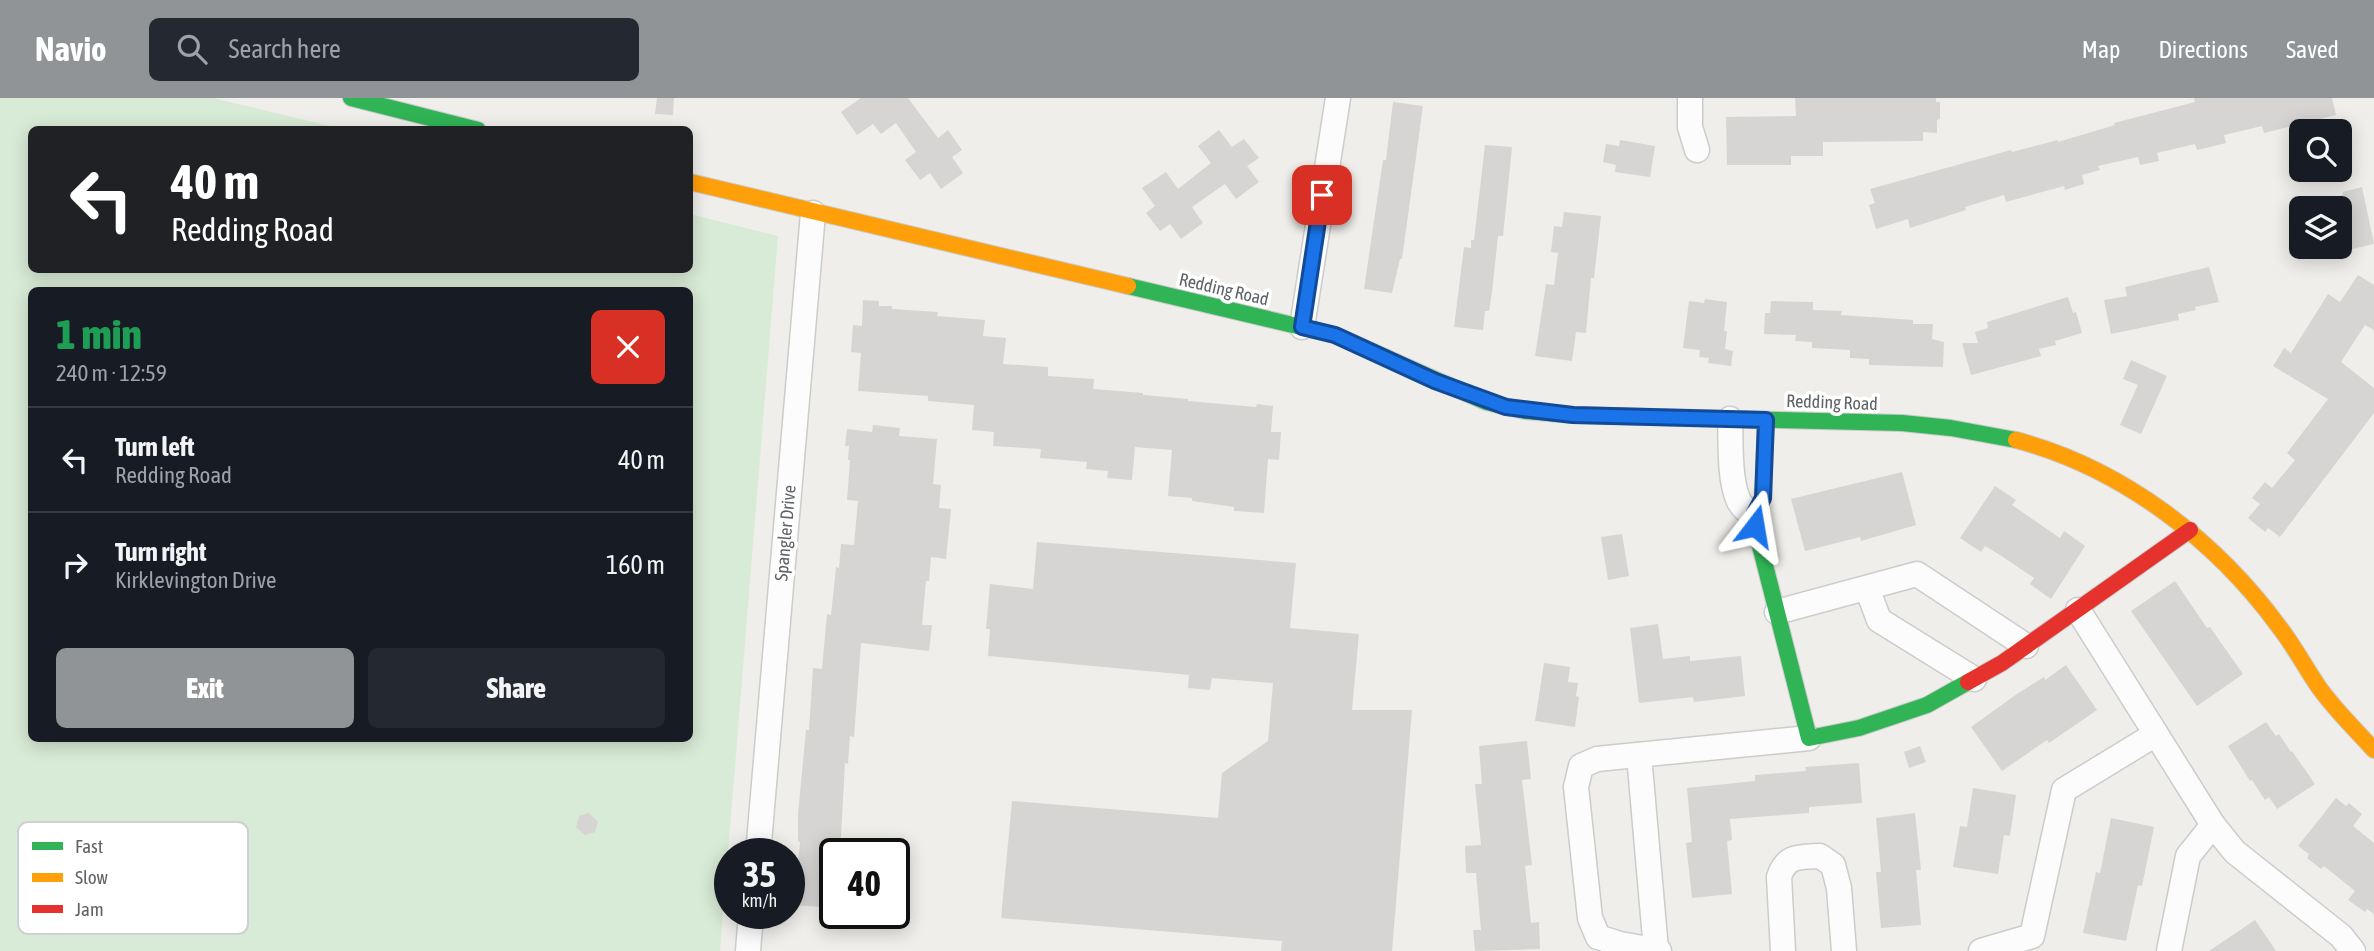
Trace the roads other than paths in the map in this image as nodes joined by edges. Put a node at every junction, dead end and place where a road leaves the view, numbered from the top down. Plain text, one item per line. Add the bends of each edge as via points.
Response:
1 (351, 98) edge
2 (1338, 98) edge
3 (1690, 98) edge
4 (462, 126) edge
5 (1697, 150) dead end
6 (693, 183) edge
7 (813, 213) junction
8 (1302, 327) junction
9 (1730, 419) junction
10 (1766, 420) junction
11 (1754, 515) junction
12 (2190, 530) junction
13 (1867, 588) junction
14 (2078, 610) junction
15 (1777, 611) junction
16 (2026, 646) junction
17 (1974, 679) junction
18 (2156, 734) junction
19 (1809, 738) junction
20 (2374, 750) edge
21 (1639, 755) junction
22 (2213, 825) junction
23 (759, 838) edge
24 (750, 929) edge
25 (2031, 943) edge
26 (748, 951) edge
27 (1658, 951) edge
28 (1783, 951) edge
29 (1844, 951) edge
30 (1981, 951) edge
31 (2169, 951) edge
32 (2353, 951) edge

1 - 4 street
2 - 8 street
3 - 5 street via 1690,127
6 - 7 street, Redding Road
7 - 8 street, Redding Road
7 - 23 street, Spangler Drive
8 - 9 street, Redding Road via 1335,335 1435,381 1506,407 1573,415
9 - 10 street, Redding Road
9 - 11 street via 1738,500
10 - 11 street via 1763,498
10 - 12 street, Redding Road via 1902,423 2019,441 2087,466
11 - 15 street
12 - 14 street
12 - 20 street, Redding Road via 2248,587 2318,686
13 - 15 street
13 - 16 street via 1917,574
13 - 17 street via 1879,620
14 - 16 street
14 - 18 street
15 - 19 street
16 - 17 street
17 - 19 street via 1927,705 1859,728
18 - 22 street
18 - 25 street via 2064,790
19 - 21 street
21 - 27 street
21 - 27 street via 1597,759 1581,766 1576,787 1590,918 1598,937
22 - 31 street via 2188,856
22 - 32 street via 2235,852 2341,936
24 - 26 street
25 - 30 street
28 - 29 street via 1779,877 1783,866 1795,858 1820,856 1833,865 1839,888

